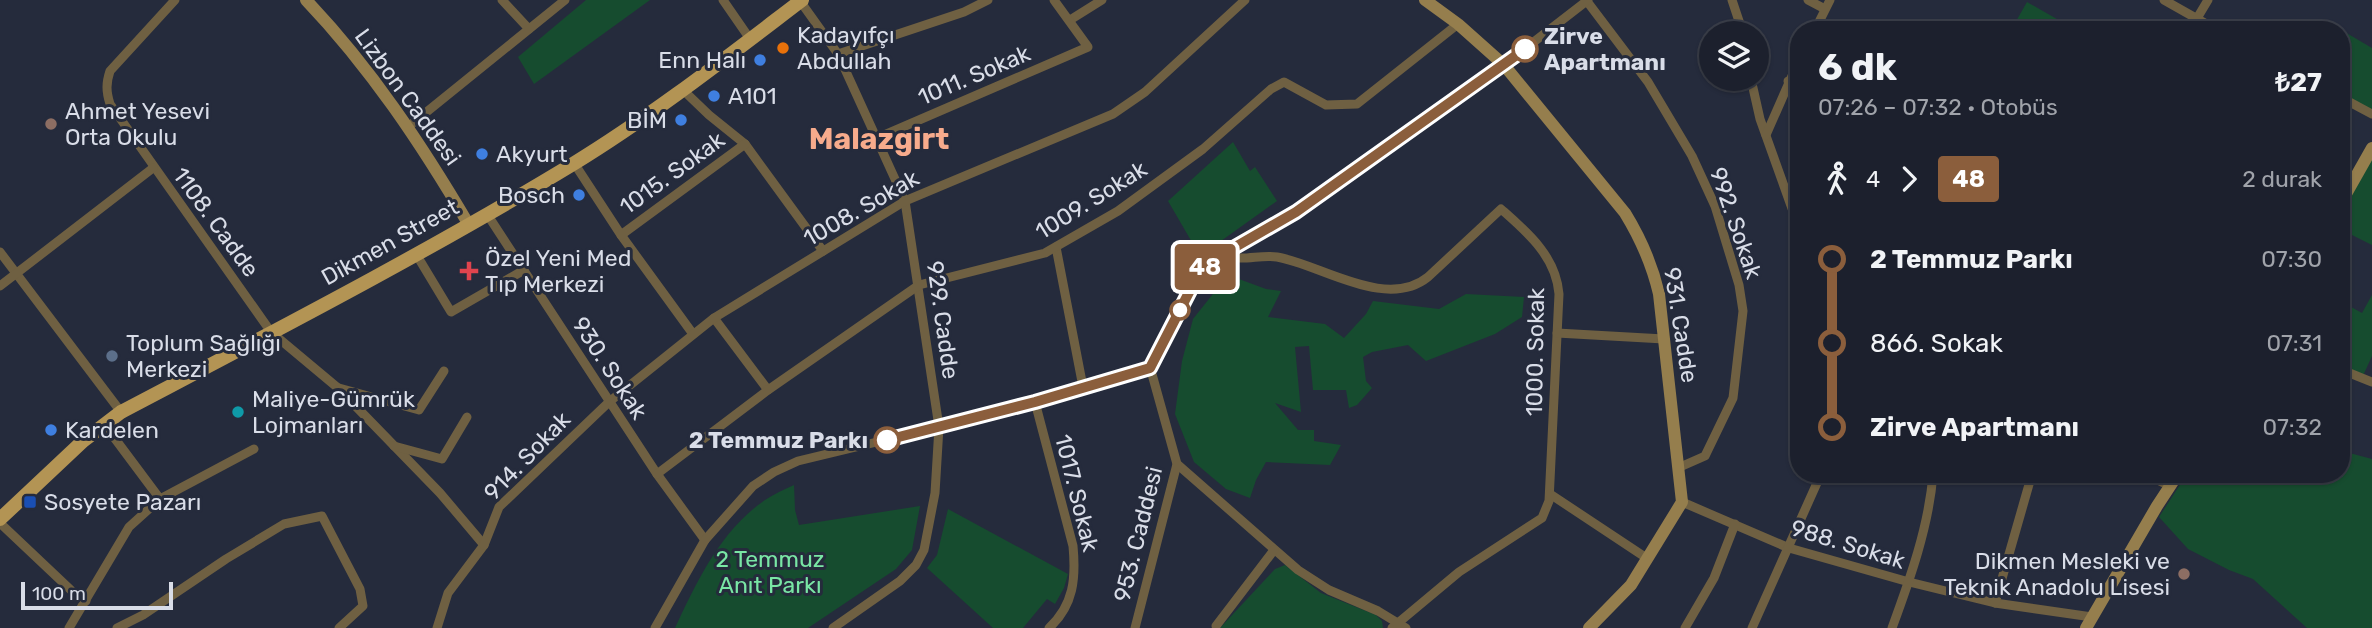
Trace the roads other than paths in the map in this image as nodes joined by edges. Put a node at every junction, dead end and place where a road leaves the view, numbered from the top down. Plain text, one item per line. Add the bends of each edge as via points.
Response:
1 (306, 0) edge
2 (502, 0) edge
3 (565, 0) edge
4 (723, 0) edge
5 (988, 0) edge
6 (1054, 0) edge
7 (1102, 0) edge
8 (1245, 0) edge
9 (1425, 0) edge
10 (1587, 0) edge
11 (1732, 0) edge
12 (1808, 0) edge
13 (2164, 0) edge
14 (2208, 0) edge
15 (171, 1) edge
16 (801, 1) edge
17 (1828, 5) edge
18 (2196, 19) junction
19 (1070, 20) junction
20 (1739, 21) edge
21 (1820, 21) edge
22 (2200, 21) edge
23 (1458, 24) junction
24 (529, 29) junction
25 (750, 39) junction
26 (838, 54) junction
27 (1504, 65) junction
28 (1790, 77) edge
29 (1788, 81) joint
30 (683, 90) junction
31 (1754, 91) edge
32 (2350, 102) edge
33 (2372, 114) edge
34 (408, 127) junction
35 (1766, 135) junction
36 (875, 139) junction
37 (746, 144) junction
38 (2372, 148) edge
39 (574, 163) junction
40 (153, 168) junction
41 (2350, 187) edge
42 (1790, 197) edge
43 (905, 201) junction
44 (487, 214) junction
45 (469, 225) junction
46 (621, 234) junction
47 (1056, 247) junction
48 (0, 251) edge
49 (823, 251) junction
50 (416, 254) junction
51 (1223, 254) junction
52 (524, 270) junction
53 (16, 273) junction
54 (919, 285) junction
55 (0, 286) edge
56 (714, 318) junction
57 (271, 331) junction
58 (1557, 333) junction
59 (693, 334) junction
60 (1664, 339) junction
61 (1150, 368) junction
62 (444, 370) dead end
63 (2350, 373) edge
64 (2372, 382) edge
65 (1083, 387) junction
66 (338, 388) junction
67 (768, 390) junction
68 (609, 402) junction
69 (1035, 402) junction
70 (121, 412) junction
71 (467, 417) dead end
72 (104, 424) junction
73 (939, 427) junction
74 (393, 446) junction
75 (254, 449) dead end
76 (1177, 464) junction
77 (1680, 467) junction
78 (657, 474) junction
79 (1817, 483) edge
80 (1933, 483) edge
81 (2029, 483) edge
82 (2164, 483) edge
83 (2172, 483) edge
84 (2170, 486) junction
85 (1550, 494) junction
86 (160, 499) junction
87 (1682, 502) junction
88 (0, 521) edge
89 (1735, 524) junction
90 (705, 540) junction
91 (484, 545) junction
92 (1789, 548) junction
93 (1274, 550) junction
94 (1648, 559) junction
95 (1909, 582) junction
96 (86, 601) junction
97 (1995, 603) junction
98 (2089, 623) edge
99 (1216, 625) dead end
100 (1394, 625) edge
101 (69, 628) edge
102 (117, 628) edge
103 (339, 628) edge
104 (437, 628) edge
105 (655, 628) edge
106 (834, 628) edge
107 (1049, 628) edge
108 (1135, 628) edge
109 (1406, 628) edge
110 (1589, 628) edge
111 (1685, 628) edge
112 (1752, 628) edge
113 (1892, 628) edge

1 - 34 main road, Lizbon Caddesi via 347,45
2 - 24 street
3 - 24 street
4 - 25 street
5 - 26 street
6 - 19 street
7 - 19 street
8 - 43 street, 1008. Sokak via 1145,92 1113,114
9 - 23 main road, 931. Cadde
10 - 27 street
10 - 77 street, 992. Sokak via 1648,82 1692,156 1715,206 1739,285 1744,311 1733,398 1705,456
11 - 20 street
12 - 17 street
13 - 18 street
14 - 18 street
15 - 40 street, 1108. Cadde via 106,81 110,104
16 - 25 main road, Dikmen Street
16 - 26 street, 929. Cadde
17 - 21 street
18 - 22 street
19 - 36 street, 1011. Sokak via 1088,47
23 - 27 main road, 931. Cadde
23 - 47 street, 1009. Sokak via 1357,104 1326,105 1284,82 1270,89 1203,149 1118,211
24 - 34 street
25 - 30 main road, Dikmen Street
26 - 36 street, 929. Cadde
27 - 51 street via 1296,212
27 - 60 main road, 931. Cadde via 1639,236 1659,294
28 - 29 street
29 - 35 street
30 - 37 street
30 - 39 main road, Dikmen Street
31 - 35 street
32 - 33 street
34 - 45 main road, Lizbon Caddesi
35 - 42 street
36 - 43 street, 929. Cadde
37 - 46 street, 1015. Sokak
37 - 49 street
38 - 41 main road
39 - 44 main road, Dikmen Street
39 - 46 street
40 - 53 street
40 - 57 street, 1108. Cadde
43 - 49 street, 1008. Sokak
43 - 54 street, 929. Cadde
44 - 45 main road, Dikmen Street
44 - 52 street, 930. Sokak
45 - 50 main road, Dikmen Street
46 - 59 street
47 - 54 street, 1009. Sokak
47 - 65 street
48 - 53 street
49 - 56 street, 1008. Sokak
50 - 52 street via 451,312
50 - 57 main road, Dikmen Street
51 - 58 street, 1000. Sokak via 1233,258 1274,256 1349,282 1409,288 1429,277 1501,209 1532,237 1552,265 1559,294
51 - 61 street via 1200,271
52 - 68 street, 930. Sokak
53 - 55 street
53 - 70 street
54 - 67 street, 1009. Sokak
54 - 73 street, 929. Cadde
56 - 59 street, 1008. Sokak
56 - 67 street
57 - 66 street, 1108. Cadde
57 - 70 main road, Dikmen Street
58 - 60 street
58 - 85 street, 1000. Sokak
59 - 68 street, 1008. Sokak
60 - 77 main road, 931. Cadde
61 - 65 street
61 - 76 street, 953. Caddesi
62 - 66 street via 419,410
63 - 64 street
65 - 69 street
66 - 74 street, 1108. Cadde
67 - 78 street, 1009. Sokak
68 - 78 street, 930. Sokak
68 - 91 street, 914. Sokak via 499,507
69 - 73 street
69 - 107 street, 1017. Sokak via 1075,564 1065,611
70 - 72 main road, Dikmen Street
71 - 74 street via 442,458
72 - 86 street
72 - 88 main road, Dikmen Street
73 - 90 street via 798,461 774,472 752,486
73 - 106 street, 929. Cadde via 925,550 900,581
74 - 91 street, 1108. Cadde
75 - 86 street
76 - 93 street
76 - 108 street, 953. Caddesi
77 - 87 main road, 931. Cadde
78 - 90 street, 930. Sokak
79 - 92 street
80 - 95 street
81 - 97 street
82 - 84 street
83 - 84 main road
84 - 98 main road
85 - 94 street
85 - 100 street, 1000. Sokak via 1542,518 1475,560
86 - 96 street via 129,527
87 - 89 street, 988. Sokak
87 - 94 main road
88 - 96 street
89 - 92 street, 988. Sokak
89 - 111 street via 1714,578
90 - 105 street
91 - 104 street, 914. Sokak via 448,593
92 - 95 street, 988. Sokak
92 - 112 street
93 - 99 street
93 - 100 street via 1322,586 1378,611
94 - 110 main road via 1631,585
95 - 97 street, 988. Sokak
95 - 113 street
96 - 101 street
97 - 98 street, 988. Sokak
100 - 109 street
102 - 103 street via 284,524 322,516 360,589 363,606

